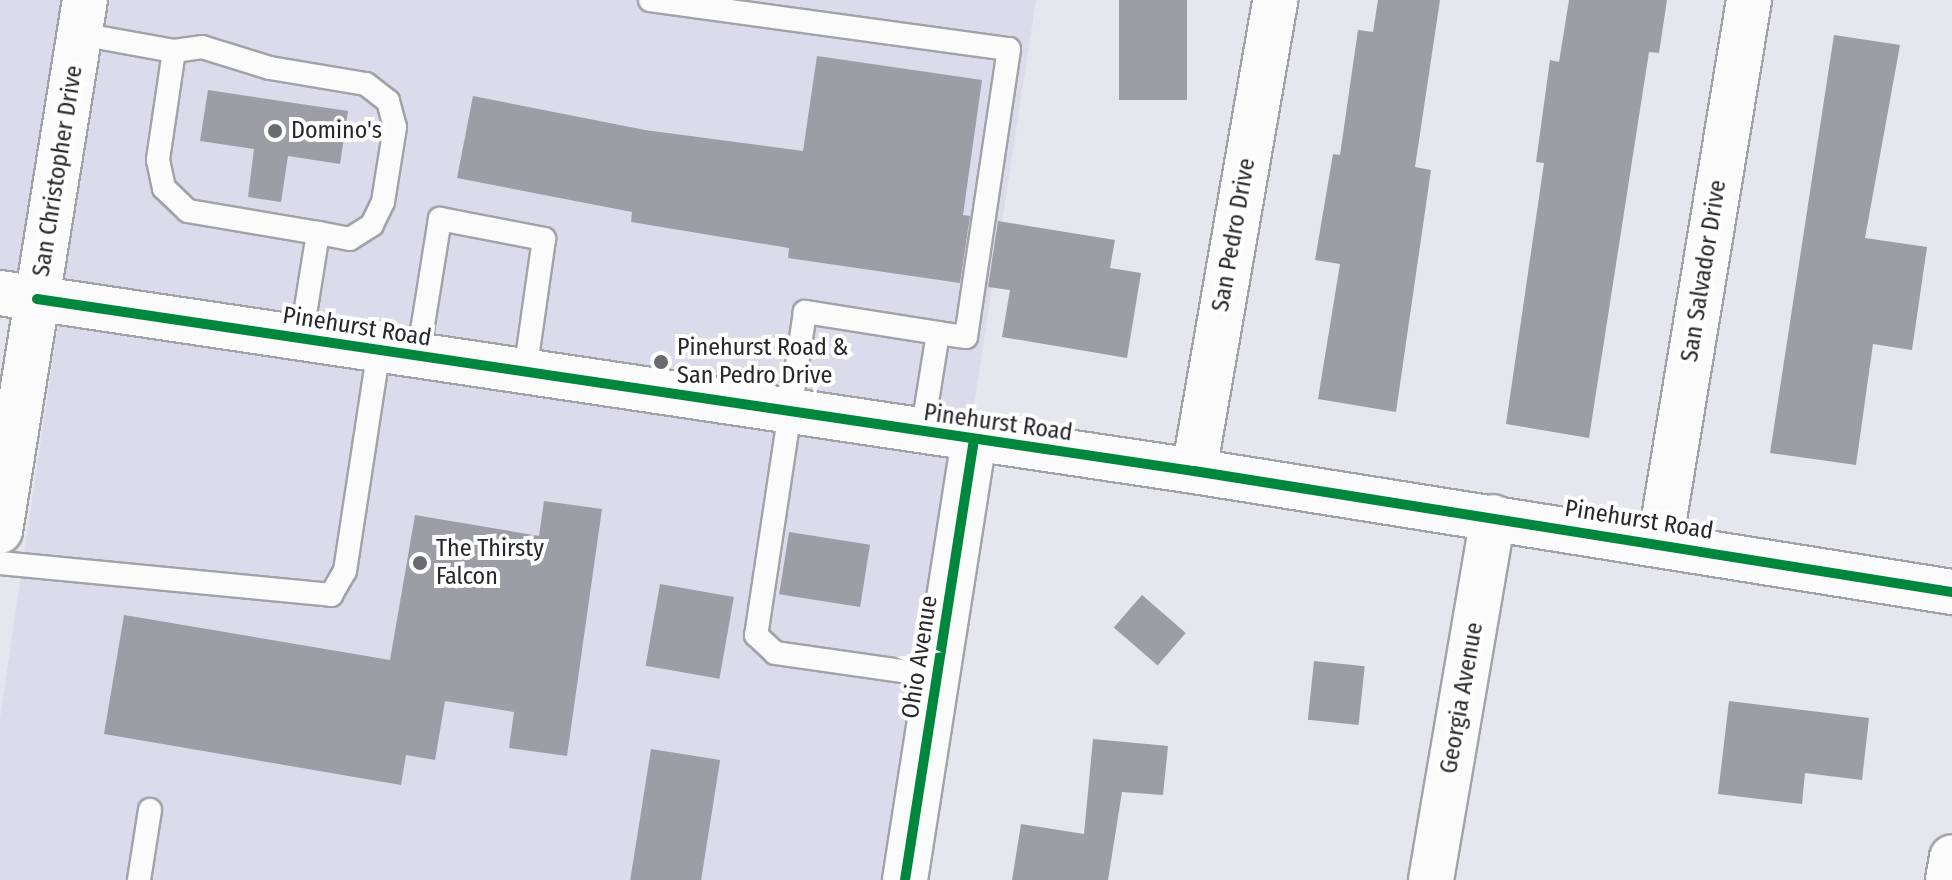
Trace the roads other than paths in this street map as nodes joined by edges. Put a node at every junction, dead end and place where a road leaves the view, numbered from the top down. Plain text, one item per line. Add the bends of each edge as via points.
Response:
1 (650, 0) edge
2 (1275, 0) edge
3 (1749, 0) edge
4 (83, 17) edge
5 (174, 51) junction
6 (318, 233) junction
7 (19, 296) edge
8 (938, 333) junction
9 (301, 339) junction
10 (398, 353) junction
11 (525, 372) junction
12 (786, 412) junction
13 (922, 433) junction
14 (974, 440) junction
15 (1194, 471) junction
16 (1493, 517) junction
17 (0, 531) edge
18 (1660, 543) junction
19 (0, 563) edge
20 (1952, 592) edge
21 (937, 676) junction
22 (150, 810) dead end
23 (1952, 857) edge
24 (139, 880) edge
25 (905, 880) edge
26 (1431, 880) edge
27 (1948, 880) edge

1 - 8 lane via 1009,49 966,337
2 - 15 street, San Pedro Drive
3 - 18 street, San Salvador Drive
4 - 5 lane
4 - 7 street, San Christopher Drive
5 - 6 lane via 158,160 164,188 188,211
5 - 6 lane via 202,47 270,68 366,84 388,101 395,127 383,202 372,225 350,239
6 - 9 lane
7 - 9 street, Pinehurst Road
7 - 17 street, San Christopher Drive
8 - 12 lane via 805,312
8 - 13 lane
9 - 10 street, Pinehurst Road
10 - 11 street, Pinehurst Road
10 - 11 lane via 440,219 544,239
10 - 19 lane via 345,571 331,595
11 - 12 street, Pinehurst Road
12 - 13 street, Pinehurst Road
12 - 21 lane via 756,635 775,653
13 - 14 street, Pinehurst Road
14 - 15 street, Pinehurst Road
14 - 21 street, Ohio Avenue
15 - 16 street, Pinehurst Road
16 - 18 street, Pinehurst Road
16 - 26 street, Georgia Avenue
18 - 20 street, Pinehurst Road
21 - 25 street, Ohio Avenue
22 - 24 lane
23 - 27 street

